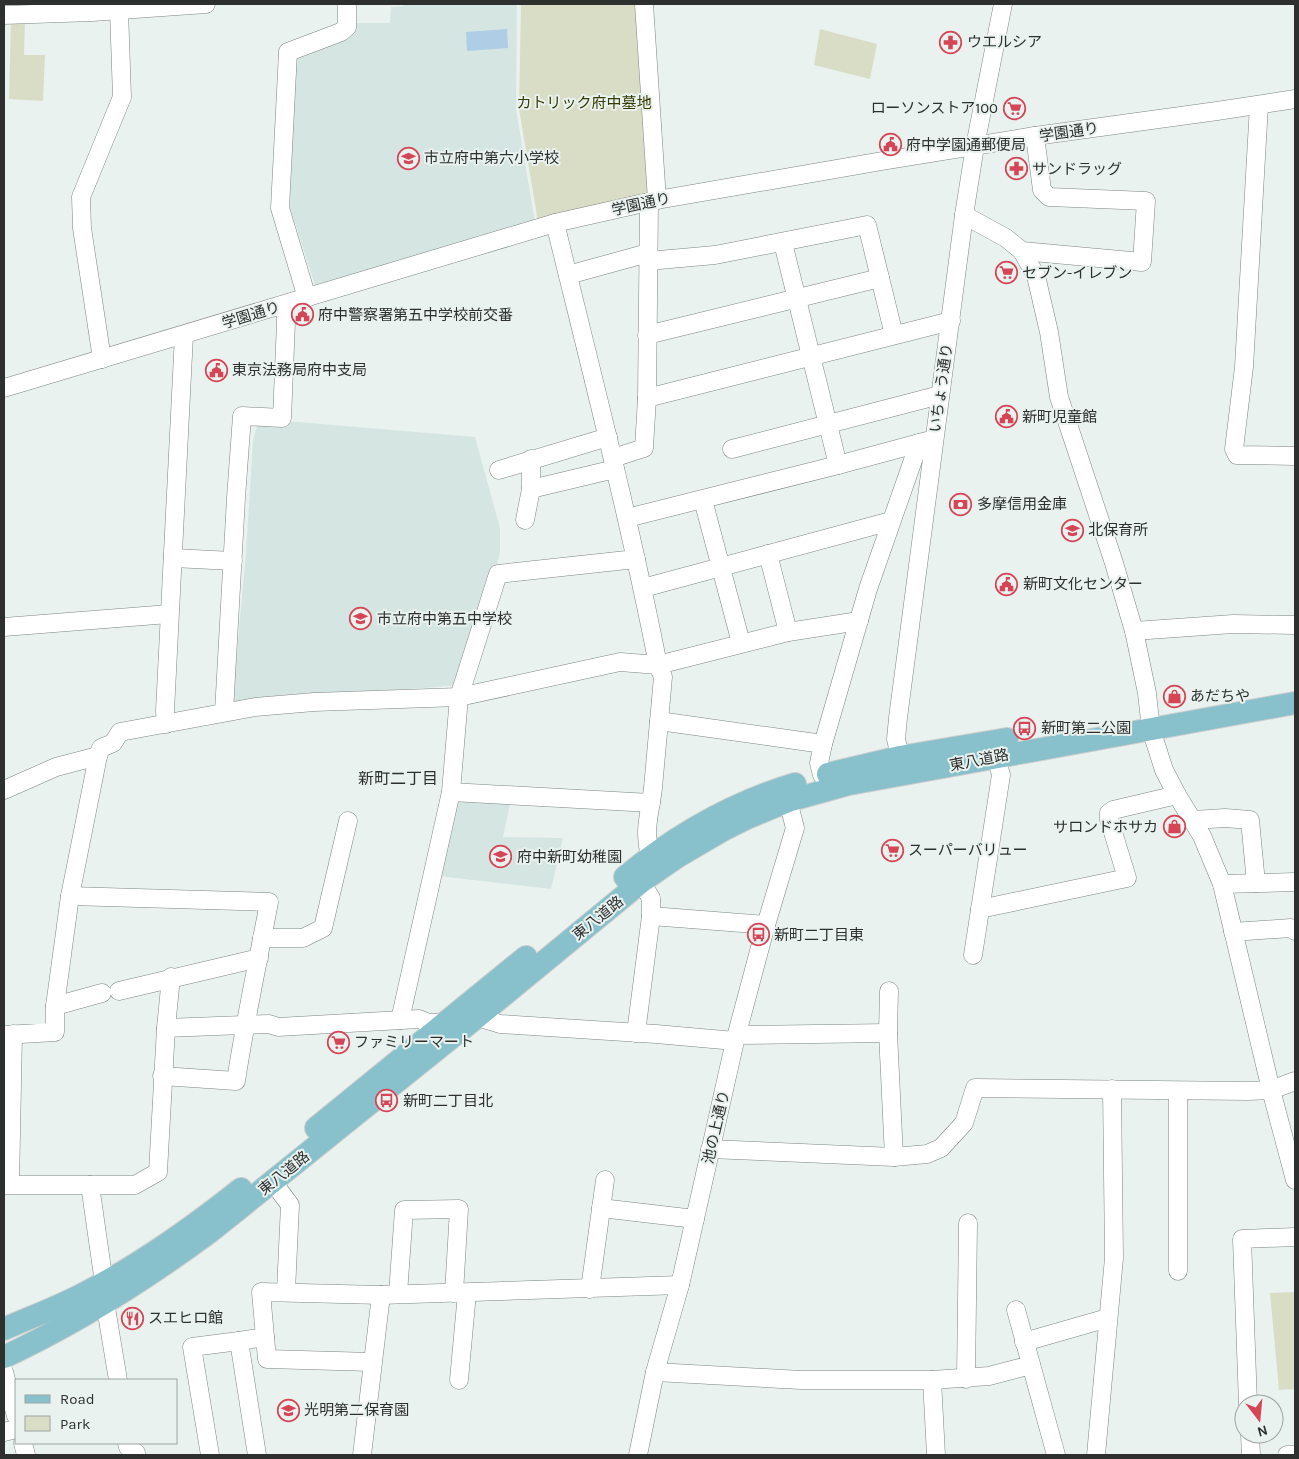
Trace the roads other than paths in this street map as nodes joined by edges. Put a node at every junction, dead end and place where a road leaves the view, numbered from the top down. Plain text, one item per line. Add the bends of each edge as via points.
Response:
1 (206, 4) edge
2 (347, 4) edge
3 (644, 4) edge
4 (1003, 4) edge
5 (89, 8) edge
6 (119, 10) junction
7 (4, 15) edge
8 (1295, 98) edge
9 (1259, 104) junction
10 (1035, 136) junction
11 (975, 146) junction
12 (653, 201) junction
13 (964, 216) junction
14 (555, 223) junction
15 (783, 243) junction
16 (1022, 250) junction
17 (648, 257) junction
18 (568, 275) junction
19 (880, 278) junction
20 (307, 298) junction
21 (796, 298) junction
22 (285, 305) junction
23 (951, 321) junction
24 (184, 335) junction
25 (647, 335) junction
26 (894, 335) junction
27 (811, 356) junction
28 (102, 359) junction
29 (4, 388) edge
30 (940, 395) junction
31 (646, 398) junction
32 (828, 424) junction
33 (608, 437) junction
34 (926, 441) junction
35 (732, 449) dead end
36 (1295, 456) edge
37 (531, 459) junction
38 (614, 464) junction
39 (838, 465) junction
40 (499, 470) dead end
41 (531, 489) junction
42 (703, 500) junction
43 (627, 518) junction
44 (525, 520) dead end
45 (891, 521) junction
46 (768, 554) junction
47 (173, 558) junction
48 (636, 558) junction
49 (233, 562) junction
50 (720, 567) junction
51 (643, 588) junction
52 (169, 614) junction
53 (859, 621) junction
54 (1295, 625) edge
55 (4, 626) edge
56 (1134, 631) junction
57 (788, 632) junction
58 (742, 644) junction
59 (658, 665) junction
60 (1295, 687) edge
61 (458, 698) junction
62 (1295, 703) edge
63 (224, 712) junction
64 (659, 722) junction
65 (1150, 722) junction
66 (166, 724) junction
67 (824, 744) junction
68 (98, 756) junction
69 (996, 756) junction
70 (902, 766) junction
71 (822, 775) junction
72 (4, 790) edge
73 (451, 792) junction
74 (1177, 795) junction
75 (788, 801) junction
76 (651, 803) junction
77 (1193, 820) junction
78 (348, 821) dead end
79 (650, 856) junction
80 (641, 882) junction
81 (1295, 882) edge
82 (1256, 883) junction
83 (1222, 884) junction
84 (70, 896) junction
85 (980, 909) junction
86 (651, 916) junction
87 (766, 925) junction
88 (1295, 931) edge
89 (1233, 932) junction
90 (262, 938) junction
91 (972, 955) dead end
92 (259, 958) junction
93 (171, 977) junction
94 (119, 991) dead end
95 (889, 991) dead end
96 (102, 993) dead end
97 (55, 1006) junction
98 (477, 1017) junction
99 (400, 1020) junction
100 (444, 1023) junction
101 (244, 1025) junction
102 (166, 1028) junction
103 (636, 1033) junction
104 (888, 1033) junction
105 (8, 1035) edge
106 (736, 1038) junction
107 (162, 1076) junction
108 (1295, 1081) edge
109 (1112, 1089) junction
110 (1271, 1090) junction
111 (1178, 1091) junction
112 (710, 1149) junction
113 (894, 1157) junction
114 (605, 1180) dead end
115 (1295, 1180) edge
116 (273, 1182) junction
117 (7, 1184) edge
118 (90, 1185) junction
119 (601, 1208) junction
120 (695, 1219) junction
121 (968, 1223) dead end
122 (1295, 1236) edge
123 (1178, 1271) dead end
124 (680, 1285) junction
125 (590, 1288) junction
126 (286, 1292) junction
127 (104, 1293) junction
128 (460, 1293) junction
129 (390, 1295) junction
130 (1016, 1310) dead end
131 (1108, 1318) junction
132 (4, 1329) edge
133 (264, 1337) junction
134 (239, 1341) junction
135 (1024, 1342) junction
136 (4, 1357) edge
137 (372, 1362) junction
138 (1031, 1365) junction
139 (4, 1372) edge
140 (655, 1372) junction
141 (966, 1378) junction
142 (118, 1379) edge
143 (459, 1380) dead end
144 (932, 1380) junction
145 (1248, 1394) edge
146 (15, 1412) edge
147 (127, 1444) edge
148 (136, 1455) edge
149 (210, 1455) edge
150 (256, 1455) edge
151 (362, 1455) edge
152 (638, 1455) edge
153 (936, 1455) edge
154 (1056, 1455) edge
155 (1096, 1455) edge
156 (1287, 1455) edge
157 (1295, 1455) edge

1 - 6 street
2 - 20 street via 347,27 341,32 288,52 280,208
3 - 12 street
4 - 11 street, いちょう通り
5 - 6 street
5 - 7 street
6 - 28 street via 122,97 81,197 82,228
8 - 9 street, 学園通り
9 - 10 street, 学園通り
9 - 36 street via 1244,367 1234,449 1237,455
10 - 11 street, 学園通り
10 - 16 street via 1042,190 1049,197 1146,201 1142,262
11 - 12 street, 学園通り
11 - 13 street, いちょう通り
12 - 14 street, 学園通り
12 - 17 street
13 - 16 street
13 - 23 street, いちょう通り
14 - 18 street
14 - 20 street, 学園通り
15 - 17 street via 715,256
15 - 19 street via 867,225
15 - 21 street
16 - 56 street via 1040,289 1059,397
17 - 18 street
17 - 25 street
18 - 33 street
19 - 21 street
19 - 26 street
20 - 22 street, 学園通り
21 - 25 street
21 - 27 street
22 - 24 street, 学園通り
22 - 49 street via 282,418 242,416
23 - 26 street
23 - 30 street, いちょう通り
24 - 28 street, 学園通り
24 - 47 street
25 - 31 street
26 - 27 street
27 - 31 street
27 - 32 street
28 - 29 street, 学園通り
30 - 32 street
30 - 34 street, いちょう通り
31 - 38 street via 644,448
32 - 35 street
32 - 39 street
33 - 37 street
33 - 38 street
34 - 39 street
34 - 45 street
34 - 70 street, いちょう通り via 896,739
37 - 40 street
37 - 41 street
38 - 41 street
38 - 43 street
39 - 42 street
41 - 44 street
42 - 43 street
42 - 50 street
43 - 48 street
45 - 46 street
45 - 53 street
46 - 50 street
46 - 57 street
47 - 49 street
47 - 52 street
48 - 51 street
48 - 61 street via 498,574
49 - 63 street
50 - 51 street
50 - 58 street
51 - 59 street
52 - 55 street
52 - 66 street
53 - 57 street
53 - 67 street
54 - 56 street via 1233,624
56 - 65 street
57 - 58 street
58 - 59 street
59 - 61 street via 620,662
59 - 64 street via 662,677
60 - 65 main road, 東八道路
61 - 63 street via 314,702
61 - 73 street
62 - 65 main road, 東八道路
63 - 66 street
64 - 67 street
64 - 76 street
65 - 69 main road, 東八道路
65 - 70 main road, 東八道路
65 - 74 street via 1164,770
66 - 68 street via 120,732 113,744 101,748
67 - 71 street via 819,763
68 - 72 street via 56,767
68 - 84 street
69 - 70 main road, 東八道路
69 - 85 street via 1001,775
70 - 71 main road, 東八道路
70 - 75 main road, 東八道路
71 - 79 main road, 東八道路 via 759,796 684,834
73 - 76 street
73 - 99 street
74 - 77 street
74 - 85 street via 1109,813 1127,878
75 - 80 main road, 東八道路 via 723,830
75 - 87 street, 池の上通り via 795,828
76 - 79 street via 646,834
77 - 82 street via 1250,820
77 - 83 street
78 - 90 street via 323,928 303,938
79 - 100 main road, 東八道路
80 - 86 street via 651,898
80 - 98 main road, 東八道路
81 - 82 street
82 - 83 street
83 - 89 street
84 - 90 street via 269,902
84 - 97 street
85 - 91 street
86 - 87 street
86 - 103 street
87 - 106 street, 池の上通り
88 - 89 street via 1290,928
89 - 110 street
90 - 92 street
92 - 93 street
92 - 101 street
93 - 94 street
93 - 102 street
95 - 104 street
96 - 97 street
97 - 105 street via 55,1032
98 - 100 street
98 - 103 street via 500,1024
98 - 116 main road, 東八道路
99 - 100 street
99 - 101 street via 278,1027
100 - 127 main road, 東八道路 via 238,1191
101 - 102 street
101 - 107 street via 236,1081
102 - 107 street
103 - 106 street
104 - 106 street
104 - 113 street
105 - 117 street
106 - 112 street, 池の上通り
107 - 118 street via 158,1172 135,1185
108 - 110 street
109 - 111 street
109 - 113 street via 975,1088 964,1123 941,1148 927,1154
109 - 131 street via 1114,1258
110 - 111 street
110 - 115 street
111 - 123 street
112 - 113 street
112 - 120 street, 池の上通り
114 - 119 street
116 - 126 street via 290,1206
116 - 127 main road, 東八道路 via 189,1247
117 - 118 street
118 - 127 street
119 - 120 street
119 - 125 street
120 - 124 street, 池の上通り
121 - 141 street
122 - 145 street via 1242,1239
124 - 125 street
124 - 140 street, 池の上通り
125 - 128 street
126 - 129 street
126 - 133 street via 261,1292
127 - 132 main road, 東八道路 via 83,1294
127 - 136 main road, 東八道路 via 33,1344
127 - 142 street
128 - 129 street
128 - 129 street via 459,1209 404,1210
128 - 143 street
129 - 137 street
130 - 135 street
131 - 135 street
131 - 155 street
133 - 134 street
133 - 137 street via 267,1359
134 - 149 street via 192,1347
134 - 150 street
135 - 138 street
137 - 151 street
138 - 141 street via 989,1376
138 - 154 street
139 - 146 street
140 - 144 street via 801,1380
140 - 152 street, 池の上通り
141 - 144 street
144 - 153 street
147 - 148 street
156 - 157 street

